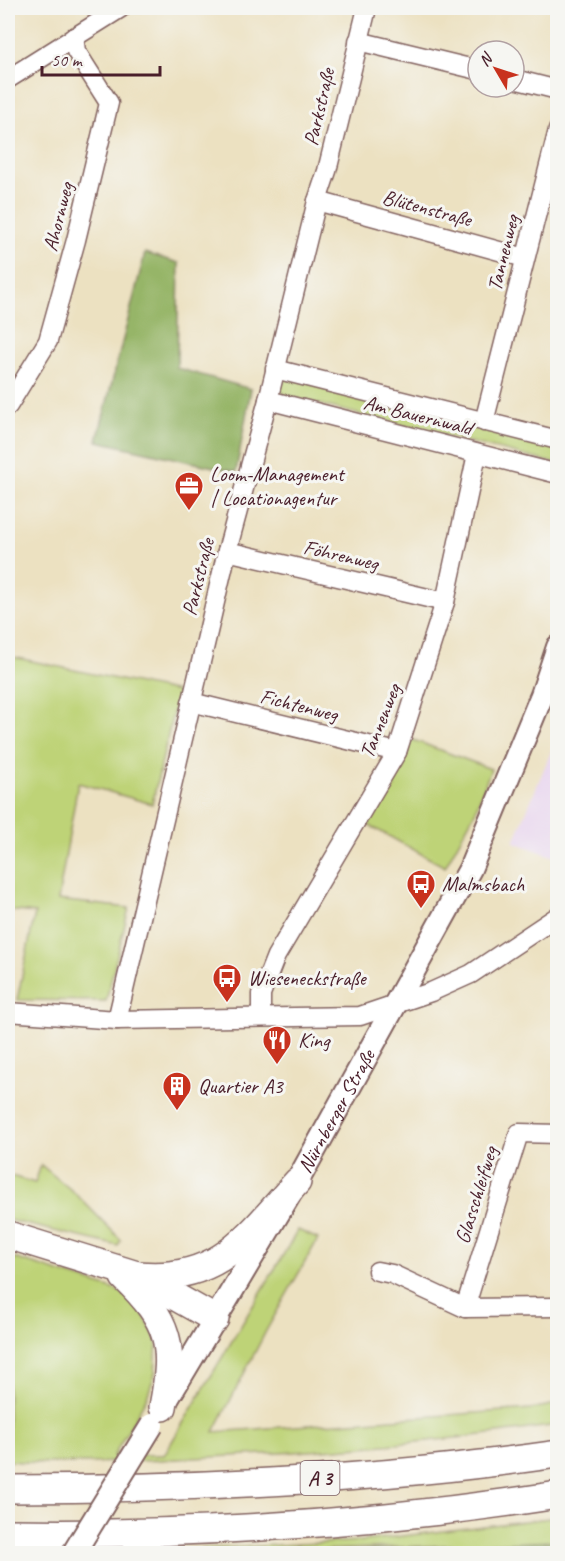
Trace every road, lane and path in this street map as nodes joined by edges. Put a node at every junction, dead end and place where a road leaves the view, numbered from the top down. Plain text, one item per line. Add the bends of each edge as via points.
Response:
1 (121, 8) edge
2 (367, 8) edge
3 (74, 37) junction
4 (358, 41) junction
5 (466, 67) edge
6 (8, 79) edge
7 (526, 82) edge
8 (558, 90) edge
9 (558, 130) edge
10 (317, 201) junction
11 (525, 258) junction
12 (275, 369) junction
13 (268, 400) junction
14 (8, 406) edge
15 (484, 422) junction
16 (558, 440) edge
17 (477, 454) junction
18 (558, 474) edge
19 (227, 551) junction
20 (445, 602) junction
21 (558, 647) edge
22 (191, 702) junction
23 (397, 752) junction
24 (558, 916) edge
25 (396, 1003) junction
26 (8, 1012) edge
27 (261, 1016) junction
28 (117, 1020) junction
29 (558, 1134) edge
30 (297, 1182) junction
31 (8, 1235) edge
32 (125, 1271) junction
33 (377, 1271) dead end
34 (558, 1307) edge
35 (465, 1308) junction
36 (215, 1319) junction
37 (157, 1416) junction
38 (558, 1454) edge
39 (8, 1474) edge
40 (8, 1489) edge
41 (82, 1489) junction
42 (558, 1495) edge
43 (8, 1533) edge
44 (73, 1554) edge

1 - 3 street
2 - 4 street, Parkstraße
3 - 6 street
3 - 14 street, Ahornweg via 76,51 109,103 48,341
4 - 5 street
4 - 10 street, Parkstraße
7 - 8 street
9 - 11 street, Tannenweg
10 - 11 street, Blütenstraße
10 - 12 street, Parkstraße
11 - 15 street, Tannenweg
12 - 13 street, Parkstraße
12 - 15 street, Am Bauernwald
13 - 17 street, Am Bauernwald
13 - 19 street, Parkstraße
15 - 16 street, Am Bauernwald
17 - 18 street, Am Bauernwald
17 - 20 street, Tannenweg
19 - 20 street, Föhrenweg
19 - 22 street, Parkstraße
20 - 23 street, Tannenweg
21 - 25 main road, Nürnberger Straße via 487,832
22 - 23 street, Fichtenweg
22 - 28 street, Parkstraße
23 - 27 street, Tannenweg via 276,956 261,994
24 - 25 street via 471,974
25 - 27 street via 360,1016
25 - 30 main road, Nürnberger Straße
26 - 28 street
27 - 28 street
29 - 35 street, Glasschleifweg via 519,1133
30 - 32 highway via 239,1243 207,1267 159,1277
30 - 36 main road, Nürnberger Straße
31 - 32 highway
32 - 36 highway
32 - 37 highway via 158,1316 168,1341 169,1361
33 - 35 street via 392,1274
34 - 35 street
36 - 37 main road, Nürnberger Straße
37 - 44 main road, Nürnberger Straße, bridge
38 - 41 highway, A 3 via 431,1471
39 - 41 highway
40 - 41 highway, A 3
42 - 43 highway, A 3 via 429,1512 184,1531

